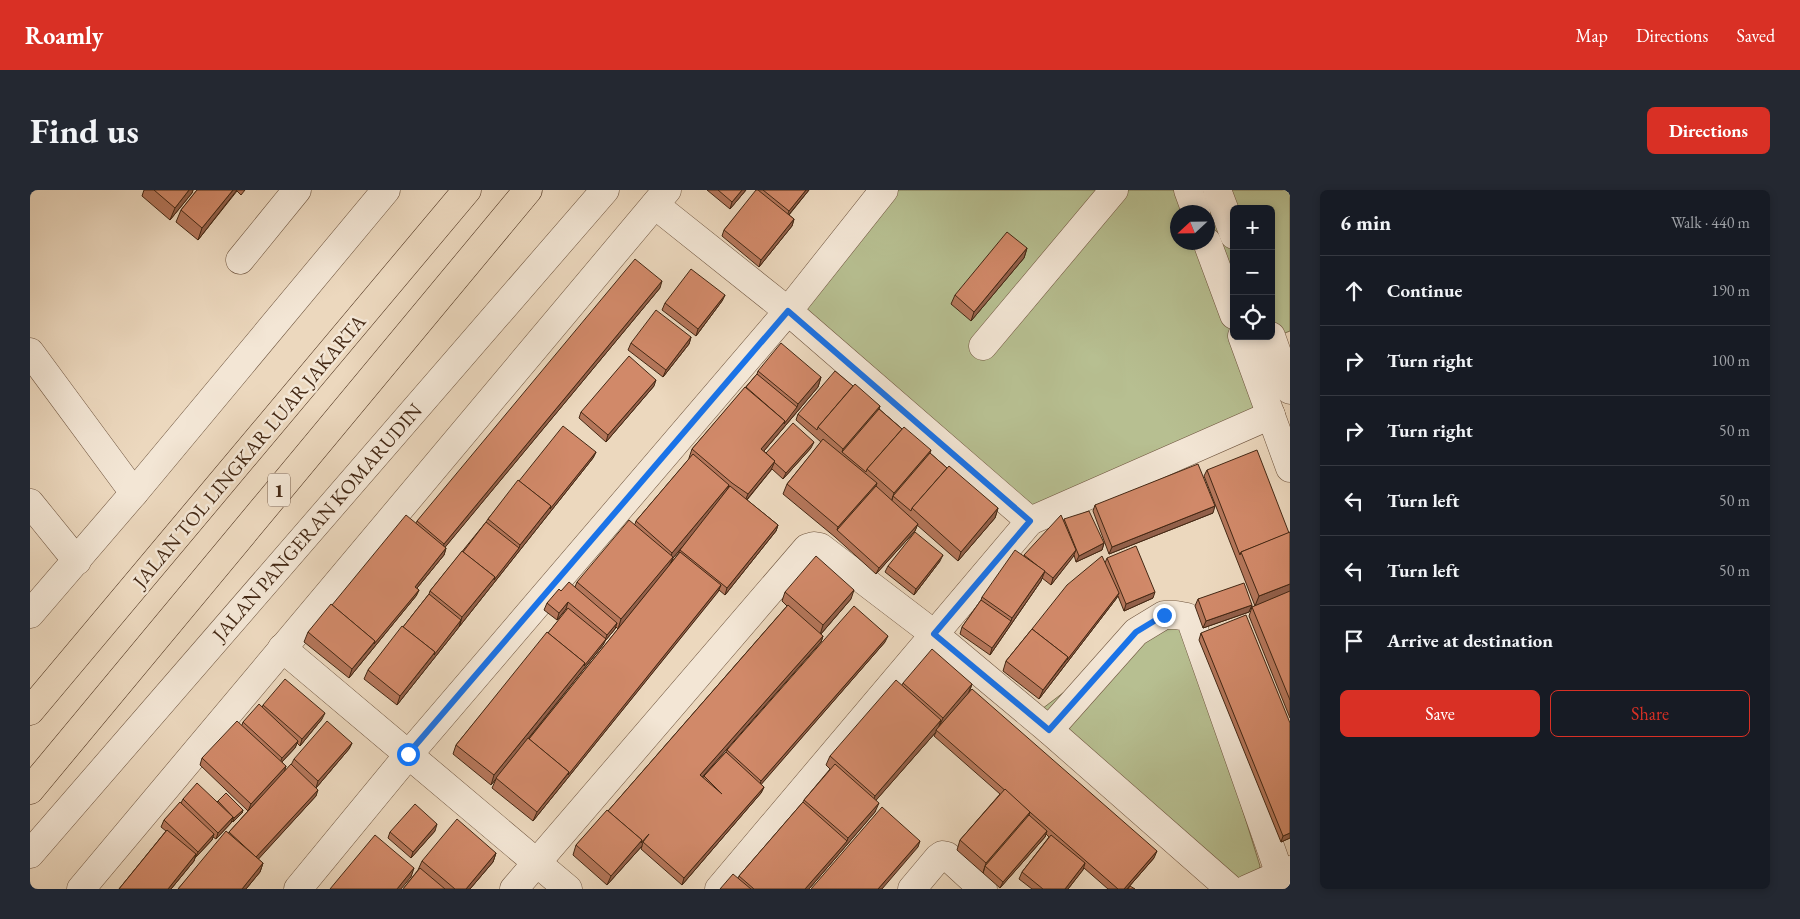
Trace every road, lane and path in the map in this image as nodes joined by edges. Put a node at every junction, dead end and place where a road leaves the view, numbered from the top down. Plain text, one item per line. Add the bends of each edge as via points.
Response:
1 (297, 190) edge
2 (386, 190) edge
3 (467, 190) edge
4 (528, 190) edge
5 (605, 190) edge
6 (884, 190) edge
7 (1114, 190) edge
8 (1188, 190) edge
9 (1217, 190) edge
10 (661, 197) edge
11 (1193, 205) edge
12 (1230, 224) edge
13 (1210, 250) edge
14 (240, 260) dead end
15 (1230, 304) edge
16 (788, 311) junction
17 (1277, 335) edge
18 (1243, 340) edge
19 (983, 346) dead end
20 (30, 352) edge
21 (1290, 390) edge
22 (1271, 415) junction
23 (1290, 468) edge
24 (134, 493) junction
25 (30, 503) edge
26 (1030, 521) junction
27 (77, 561) junction
28 (34, 600) edge
29 (934, 634) junction
30 (282, 648) junction
31 (30, 711) edge
32 (1049, 730) junction
33 (408, 754) junction
34 (30, 790) edge
35 (30, 854) edge
36 (537, 862) junction
37 (1285, 877) edge
38 (81, 889) edge
39 (298, 889) edge
40 (514, 889) edge
41 (568, 889) edge
42 (719, 889) edge
43 (912, 889) edge
44 (984, 889) edge
45 (1230, 889) edge
46 (1247, 889) edge

1 - 14 street
2 - 24 street
3 - 31 highway, JALAN TOL LINGKAR LUAR JAKARTA / 1
4 - 34 highway, 1
5 - 35 street, JALAN PANGERAN KOMARUDIN
6 - 16 street
7 - 19 street
8 - 11 street
9 - 12 street
10 - 16 street
10 - 30 street
13 - 15 street
16 - 26 street
16 - 33 street
17 - 21 street
18 - 22 street
20 - 24 street
22 - 23 street
22 - 26 street
24 - 27 street
25 - 27 street
26 - 29 street
27 - 28 street
29 - 32 street
29 - 36 street via 820,547 807,548
29 - 42 street
30 - 33 street
30 - 38 street
32 - 37 street via 1136,632 1164,615 1187,617
32 - 45 street
33 - 36 street
33 - 39 street
36 - 40 street
36 - 41 street
37 - 46 street
43 - 44 street via 942,855

